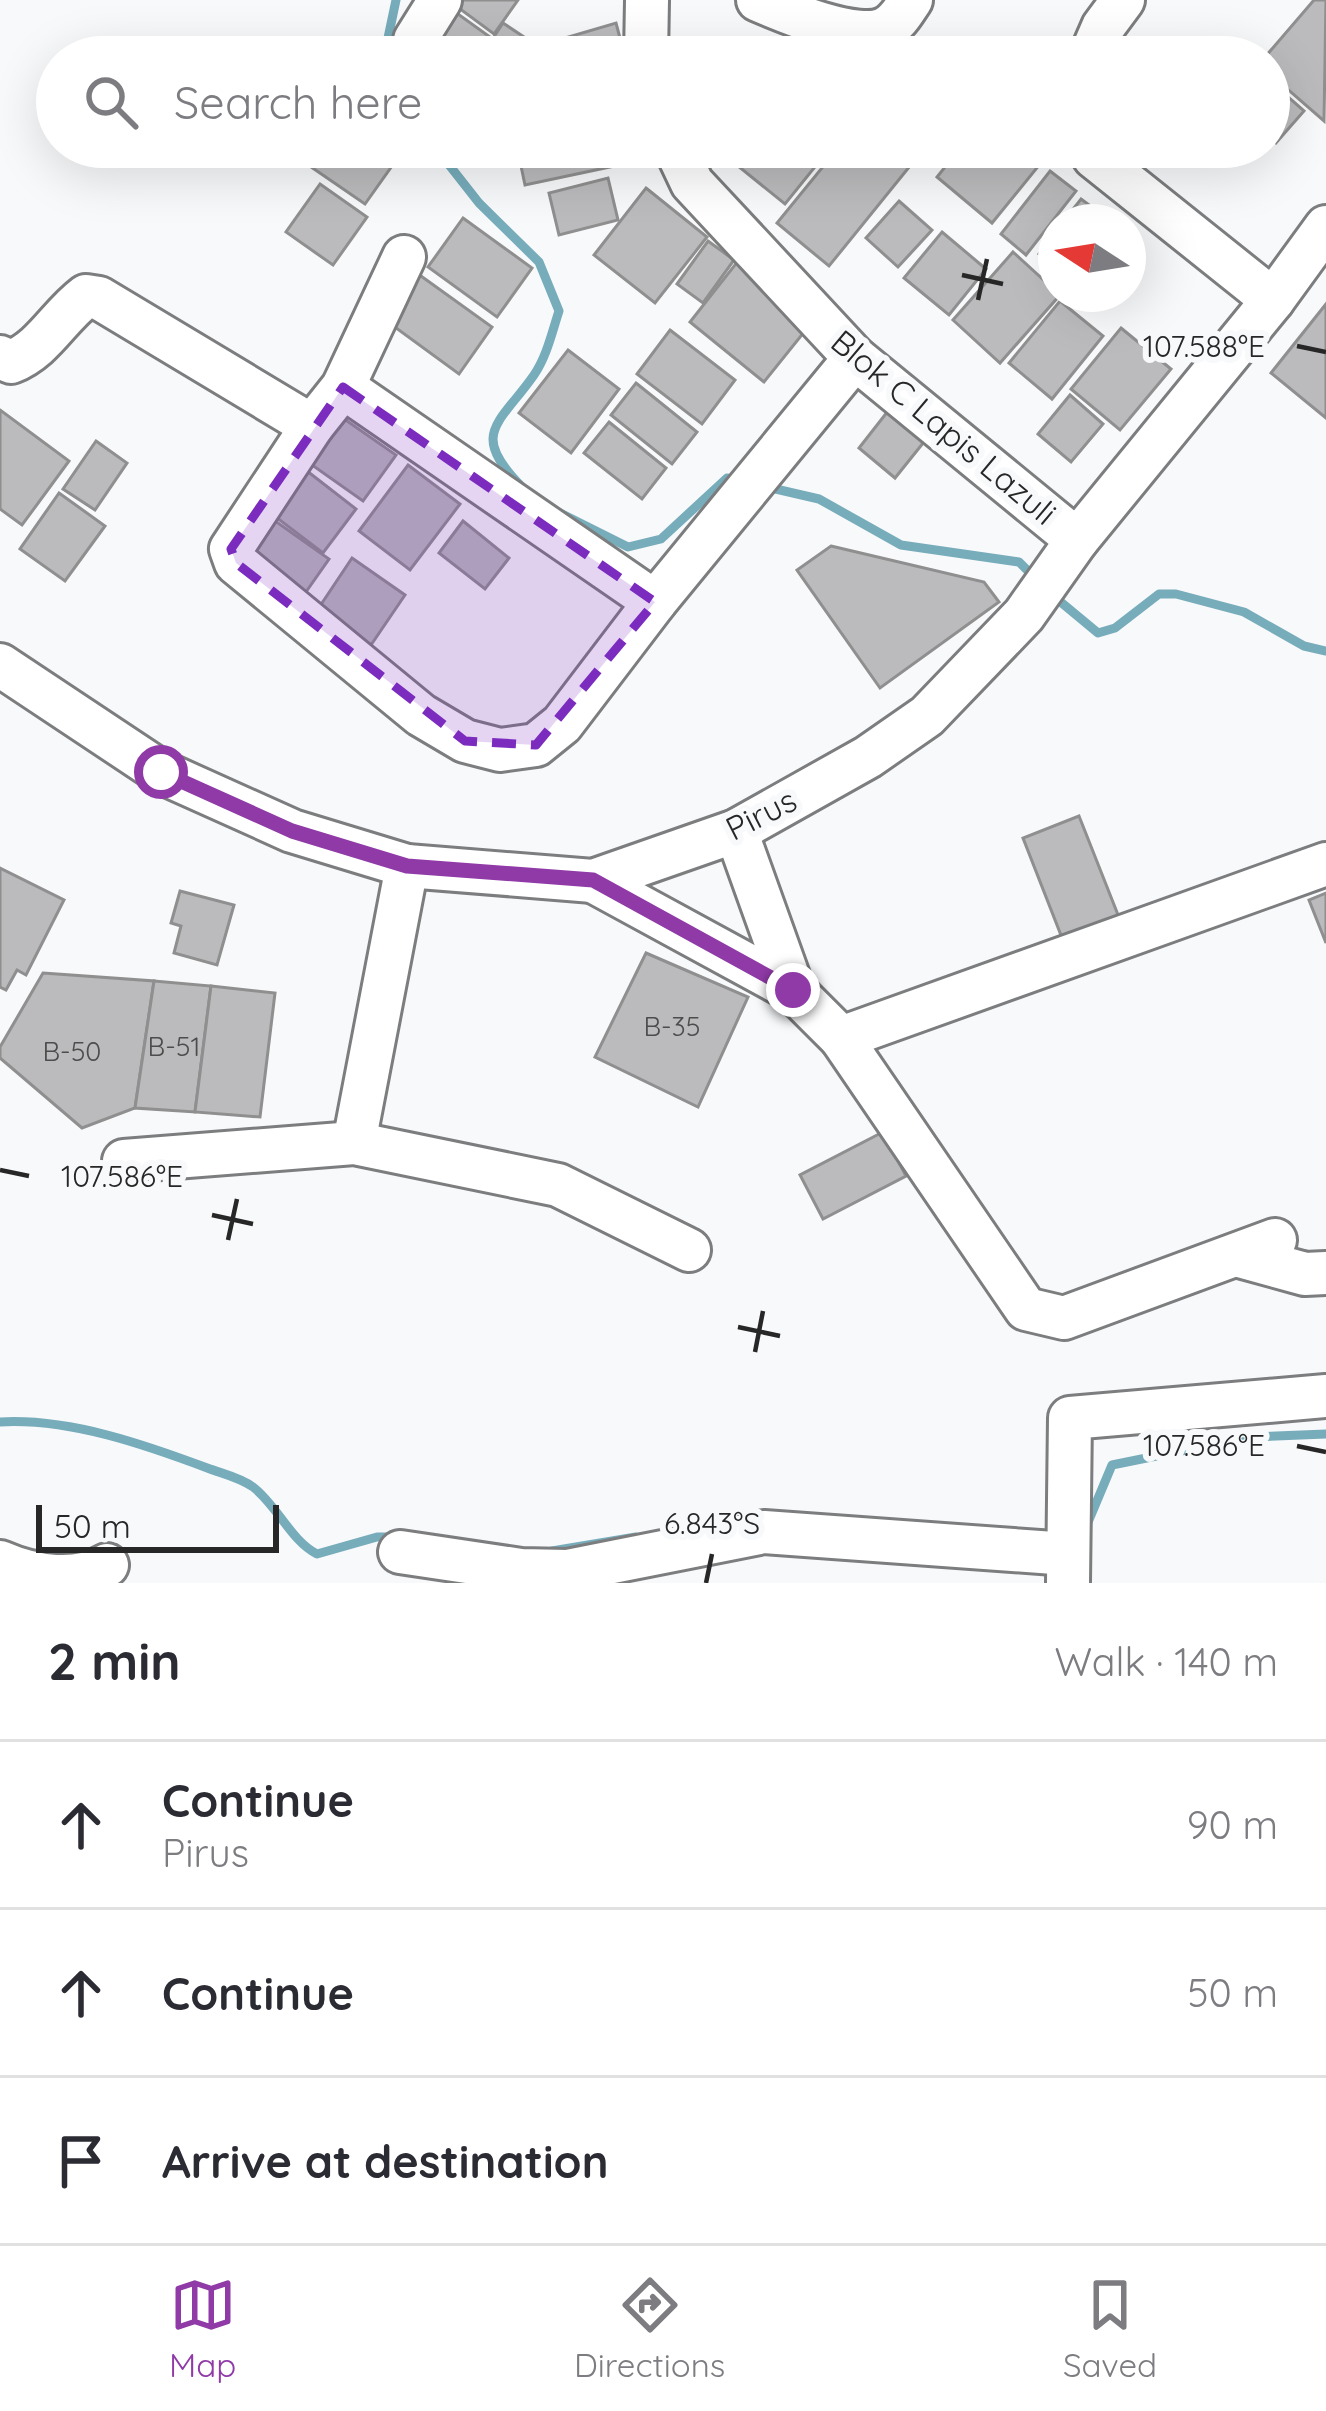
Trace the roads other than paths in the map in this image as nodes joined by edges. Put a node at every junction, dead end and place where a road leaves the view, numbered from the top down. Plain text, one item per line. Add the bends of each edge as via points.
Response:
1 (440, 0) edge
2 (647, 0) edge
3 (758, 0) edge
4 (911, 0) edge
5 (1123, 0) edge
6 (418, 36) edge
7 (646, 36) edge
8 (1099, 36) edge
9 (685, 168) edge
10 (1107, 168) edge
11 (1326, 227) edge
12 (404, 257) dead end
13 (1273, 300) junction
14 (0, 357) edge
15 (855, 358) junction
16 (343, 387) junction
17 (312, 426) junction
18 (1077, 540) junction
19 (655, 602) junction
20 (0, 665) edge
21 (736, 831) junction
22 (1326, 865) edge
23 (407, 866) junction
24 (593, 880) junction
25 (793, 990) junction
26 (841, 1038) junction
27 (354, 1143) junction
28 (124, 1161) dead end
29 (1275, 1240) dead end
30 (689, 1250) dead end
31 (1236, 1255) junction
32 (1326, 1273) edge
33 (1326, 1396) edge
34 (400, 1552) dead end
35 (0, 1562) edge
36 (107, 1565) dead end
37 (1068, 1569) edge
38 (620, 1571) edge

1 - 6 street
2 - 7 street
3 - 4 street via 869,33 891,26
5 - 8 street
9 - 15 street, Blok C Lapis Lazuli
10 - 13 street
11 - 13 street, Pirus
12 - 16 street
13 - 18 street, Pirus
14 - 17 street via 33,354 70,309 86,296 99,298
15 - 18 street, Blok C Lapis Lazuli
15 - 19 street
16 - 17 street
16 - 19 street
17 - 19 street via 231,549 236,563 465,741 500,750 536,745 562,724
18 - 21 street, Pirus via 1024,615 927,716
20 - 23 street, Pirus via 161,772 292,831
21 - 24 street, Pirus
21 - 25 street
22 - 26 street
23 - 24 street, Pirus
23 - 27 street
24 - 25 street
25 - 26 street
26 - 31 street via 1026,1309 1064,1318
27 - 28 street
27 - 30 street via 557,1185
29 - 31 street
31 - 32 street
33 - 37 street via 1070,1418
34 - 38 street via 521,1570
35 - 36 street via 72,1582
37 - 38 street via 764,1532

